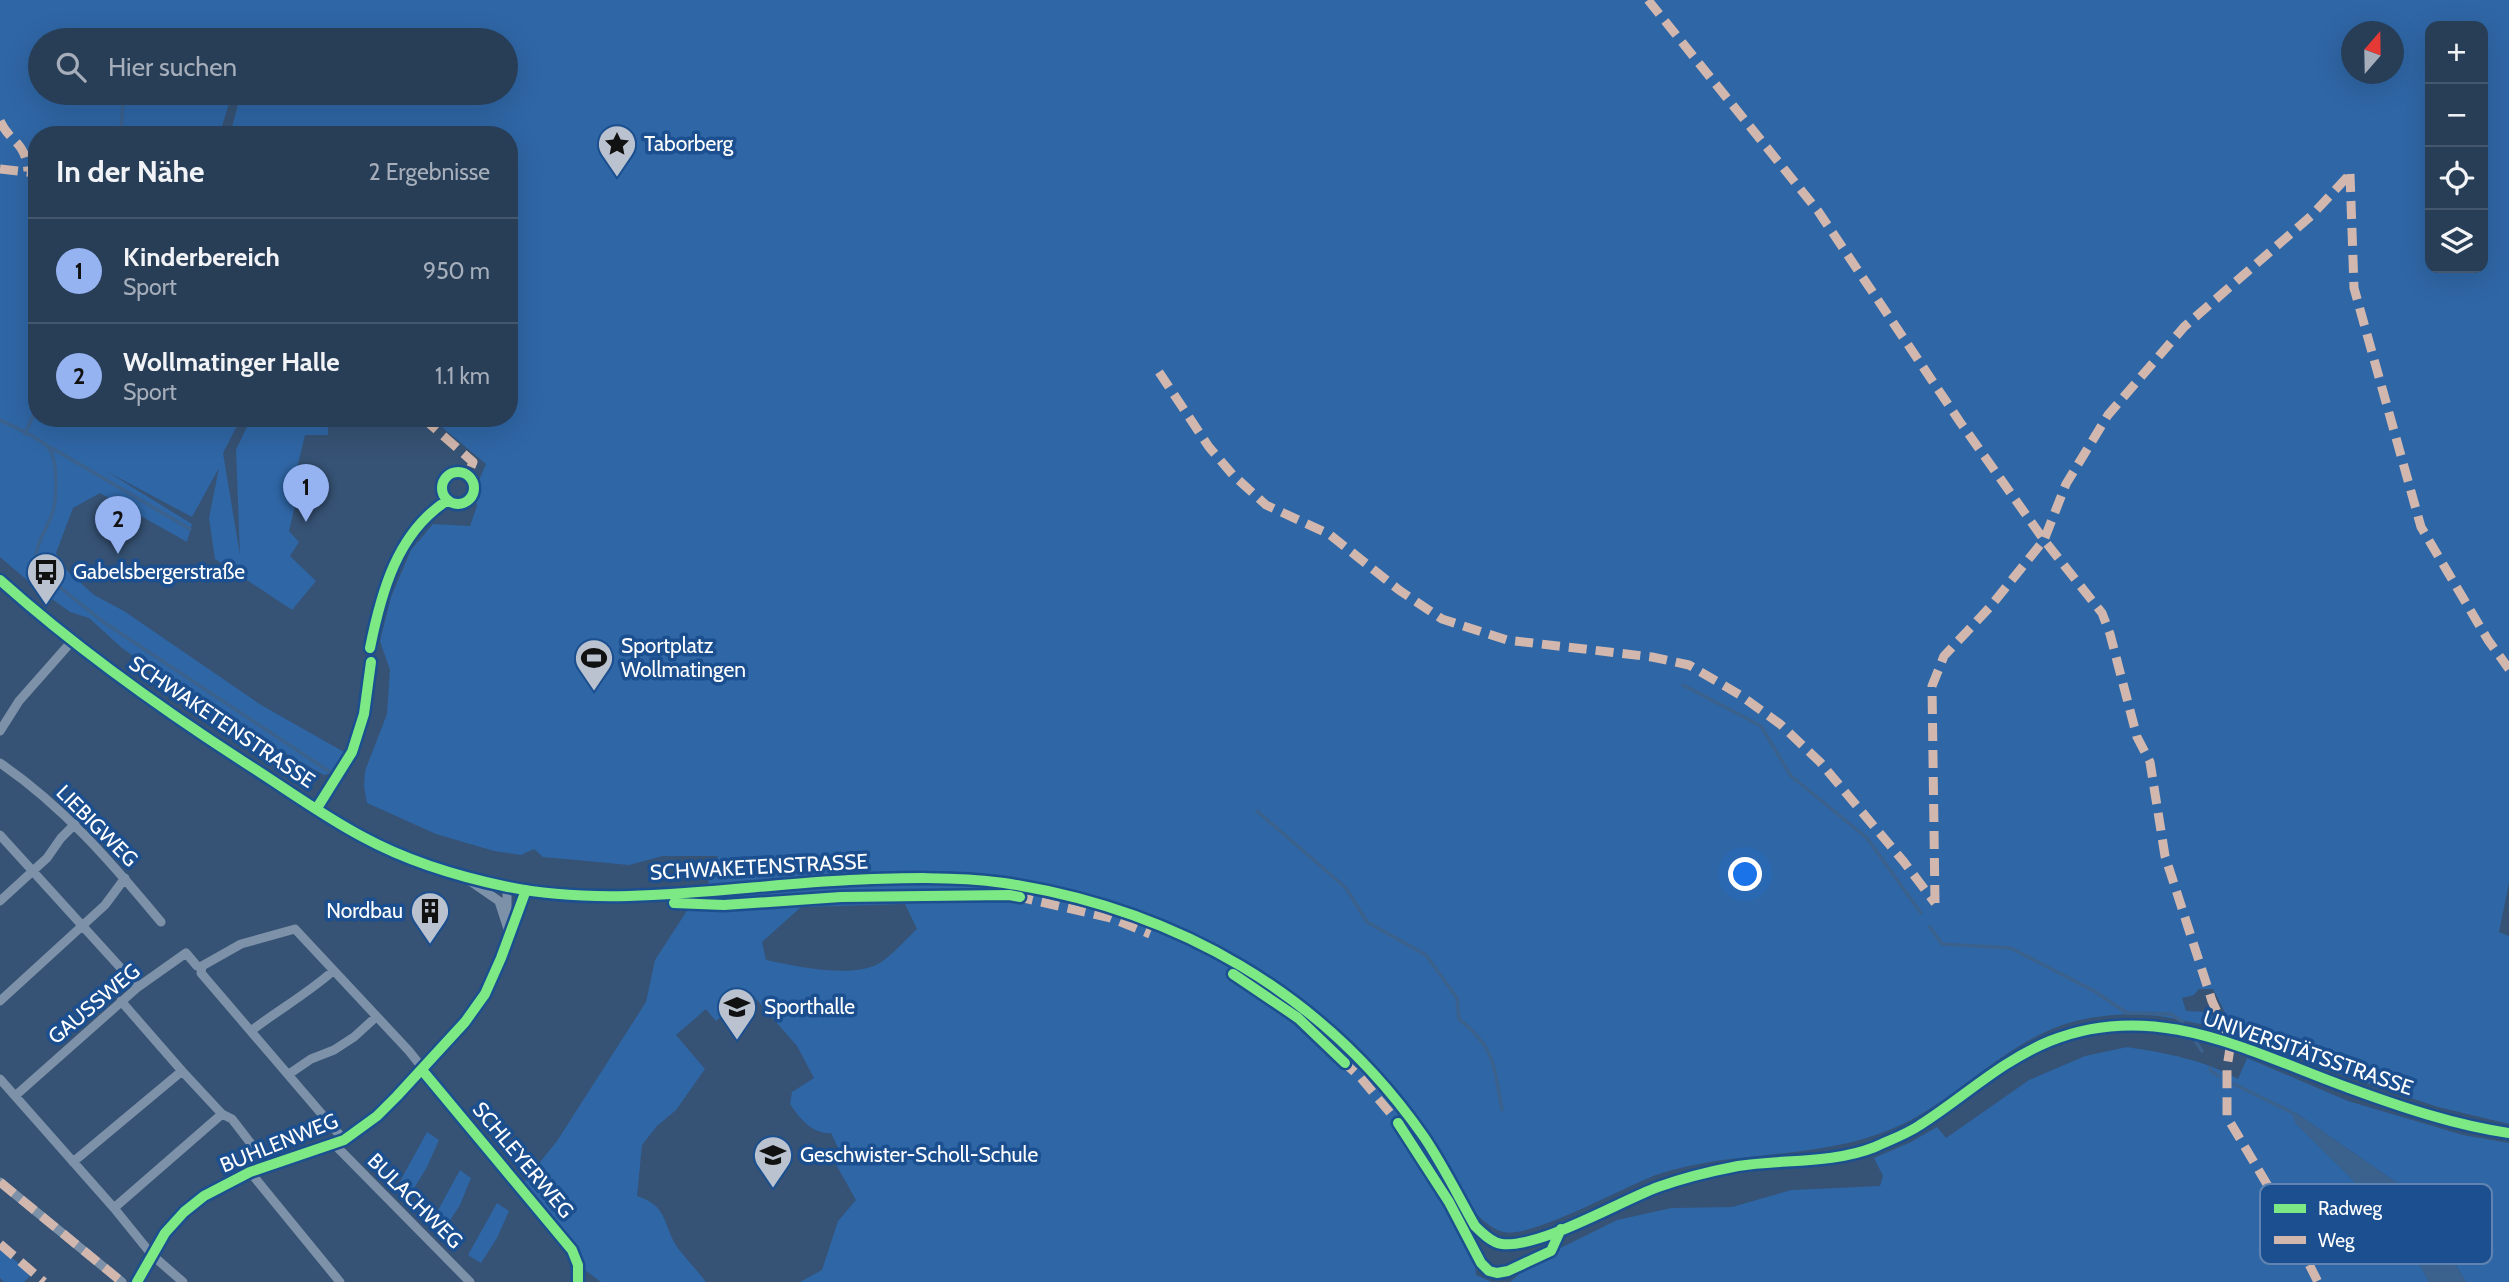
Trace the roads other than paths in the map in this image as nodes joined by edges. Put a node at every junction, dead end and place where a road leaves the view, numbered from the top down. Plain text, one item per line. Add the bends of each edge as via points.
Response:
1 (0, 580) edge
2 (72, 641) junction
3 (0, 731) edge
4 (0, 763) edge
5 (75, 824) junction
6 (0, 835) edge
7 (33, 871) junction
8 (463, 876) junction
9 (125, 877) junction
10 (507, 887) junction
11 (526, 890) junction
12 (0, 901) edge
13 (161, 922) dead end
14 (82, 926) junction
15 (508, 934) junction
16 (199, 966) junction
17 (333, 971) junction
18 (138, 987) junction
19 (0, 1001) edge
20 (121, 1002) junction
21 (376, 1017) junction
22 (251, 1031) junction
23 (422, 1070) junction
24 (182, 1071) junction
25 (289, 1074) junction
26 (0, 1079) edge
27 (15, 1096) junction
28 (222, 1114) junction
29 (2509, 1133) edge
30 (344, 1140) junction
31 (334, 1144) junction
32 (73, 1162) junction
33 (266, 1166) junction
34 (250, 1172) junction
35 (0, 1182) edge
36 (114, 1208) junction
37 (1475, 1226) joint
38 (152, 1255) junction
39 (122, 1282) edge
40 (137, 1282) edge
41 (183, 1282) edge
42 (340, 1282) edge
43 (470, 1282) edge
44 (578, 1282) edge

1 - 2 street, SCHWAKETENSTRASSE
2 - 3 street via 19,701
2 - 8 street, SCHWAKETENSTRASSE via 166,711 363,837
4 - 5 street, LIEBIGWEG
5 - 7 street
5 - 9 street, LIEBIGWEG
6 - 7 street
7 - 12 street
7 - 14 street
8 - 10 street, SCHWAKETENSTRASSE
8 - 15 street via 499,901
9 - 13 street, LIEBIGWEG
9 - 14 street
10 - 11 street, SCHWAKETENSTRASSE
10 - 15 street, BUHLENWEG
11 - 15 street, BUHLENWEG
11 - 37 street, SCHWAKETENSTRASSE via 587,895 659,893 940,878 1002,883 1116,908 1175,930 1232,960 1281,991 1326,1028 1421,1133
14 - 18 street
14 - 19 street
15 - 23 street, BUHLENWEG via 485,994
16 - 17 street, SCHLEYERWEG via 241,944 295,929
16 - 18 street, GAUSSWEG via 186,953
16 - 22 street
17 - 21 street, SCHLEYERWEG
17 - 22 street
18 - 20 street, GAUSSWEG
20 - 24 street
20 - 27 street, GAUSSWEG
21 - 23 street, SCHLEYERWEG
21 - 25 street via 354,1037
22 - 25 street
23 - 30 street, BUHLENWEG via 377,1116
23 - 44 street, SCHLEYERWEG via 572,1250
24 - 28 street
24 - 32 street
25 - 30 street
26 - 27 street
27 - 32 street
28 - 33 street via 232,1119
28 - 36 street
29 - 37 street, UNIVERSITÄTSSTRASSE via 2434,1117 2177,1028 2107,1026 2078,1031 2011,1060 1919,1126 1872,1148 1816,1161 1738,1167 1702,1175 1658,1187 1522,1243 1499,1244
30 - 31 street, BUHLENWEG
31 - 33 street, BUHLENWEG
31 - 43 street, BULACHWEG
32 - 36 street
33 - 34 street, BUHLENWEG
34 - 38 street, BUHLENWEG via 184,1212
34 - 42 street
35 - 39 street
36 - 38 street
38 - 40 street, BUHLENWEG
38 - 41 street

